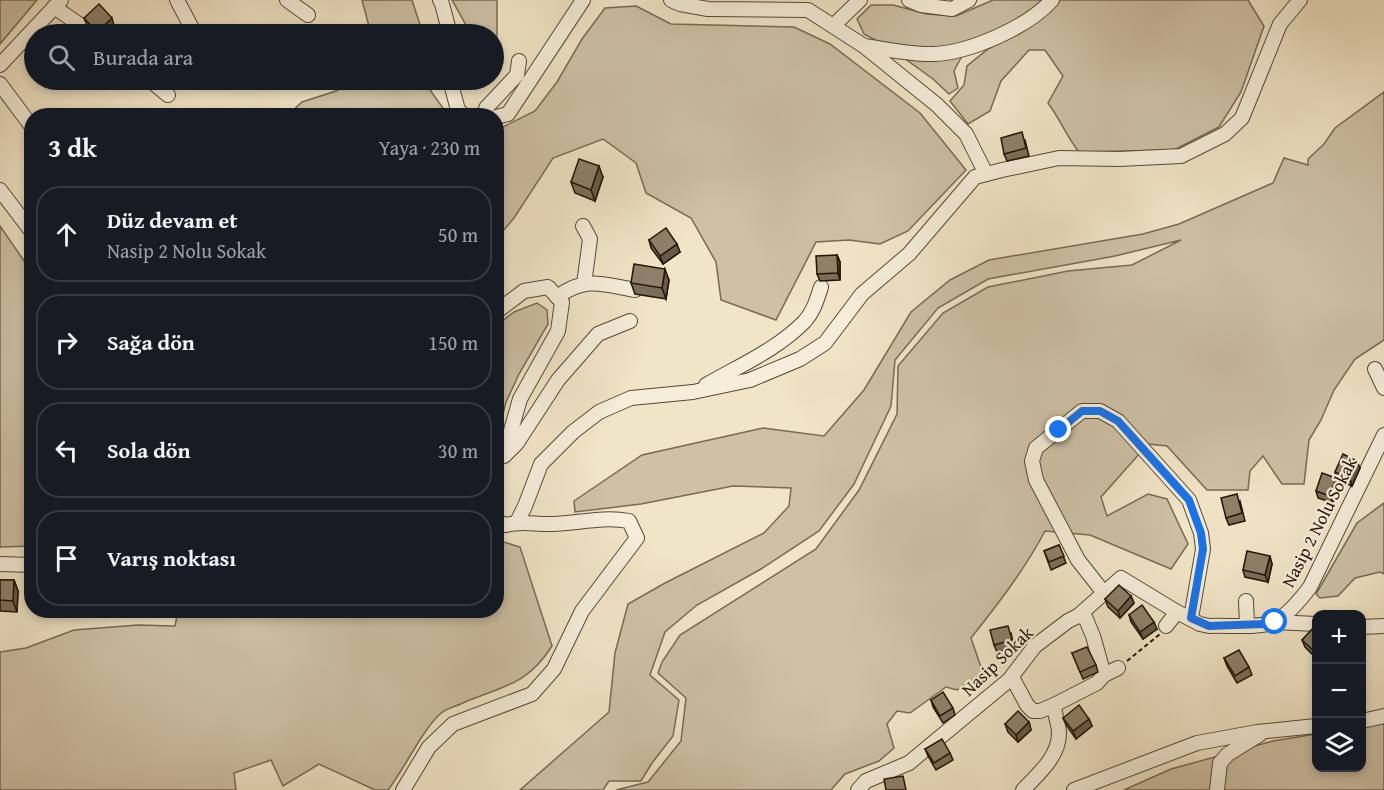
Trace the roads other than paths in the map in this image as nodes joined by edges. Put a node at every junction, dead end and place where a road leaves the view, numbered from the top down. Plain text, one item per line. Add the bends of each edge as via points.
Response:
1 (177, 0) edge
2 (287, 0) edge
3 (440, 0) edge
4 (583, 0) edge
5 (672, 0) edge
6 (860, 0) edge
7 (909, 0) edge
8 (969, 0) edge
9 (1052, 0) edge
10 (1300, 0) edge
11 (58, 4) edge
12 (309, 15) dead end
13 (39, 24) edge
14 (81, 24) edge
15 (190, 24) edge
16 (447, 24) edge
17 (834, 25) junction
18 (24, 40) edge
19 (864, 46) junction
20 (519, 61) dead end
21 (0, 65) edge
22 (517, 75) junction
23 (531, 80) junction
24 (0, 84) edge
25 (161, 90) edge
26 (453, 90) edge
27 (168, 96) dead end
28 (457, 108) edge
29 (494, 108) edge
30 (504, 114) edge
31 (24, 116) edge
32 (986, 174) junction
33 (0, 190) edge
34 (24, 222) edge
35 (583, 226) dead end
36 (584, 284) junction
37 (821, 287) dead end
38 (635, 290) edge
39 (557, 297) junction
40 (504, 306) edge
41 (630, 321) dead end
42 (1375, 369) dead end
43 (1384, 388) edge
44 (693, 392) junction
45 (1384, 435) edge
46 (504, 448) edge
47 (504, 455) edge
48 (517, 522) junction
49 (504, 524) edge
50 (0, 564) edge
51 (24, 565) edge
52 (1104, 593) junction
53 (1246, 601) dead end
54 (1177, 612) junction
55 (1077, 616) junction
56 (1191, 618) junction
57 (1275, 622) junction
58 (1312, 624) edge
59 (1247, 625) junction
60 (1166, 626) road end
61 (1384, 626) edge
62 (1366, 627) edge
63 (1118, 668) road end
64 (1104, 675) junction
65 (1012, 677) junction
66 (1054, 705) junction
67 (1384, 716) edge
68 (1366, 720) edge
69 (1312, 726) edge
70 (1265, 731) junction
71 (403, 790) edge
72 (858, 790) edge
73 (1023, 790) edge
74 (1074, 790) edge
75 (1216, 790) edge

1 - 15 street
2 - 12 street
3 - 16 street
4 - 23 street
5 - 17 street via 708,9 808,10
6 - 17 street
7 - 8 street via 952,9
9 - 19 street via 1019,26 975,45 933,54
10 - 32 street via 1280,24 1242,118 1225,134 1181,156 1059,158
11 - 13 street
11 - 14 street
17 - 19 street
18 - 21 street
19 - 32 street via 937,105 966,134
20 - 22 street
22 - 23 street
22 - 29 street
23 - 30 street via 508,114
24 - 31 street
25 - 27 street
26 - 28 street
32 - 44 street via 975,177 909,254 862,294 825,343 800,359 750,380
33 - 34 street
35 - 36 street via 590,239
36 - 38 street
36 - 39 street via 572,286
37 - 44 street via 806,320 778,344
39 - 40 street via 548,287 524,291
39 - 46 street via 562,302 558,332 520,399
41 - 47 street via 598,334 558,381 517,443
42 - 43 street
44 - 48 street via 631,398 599,412 541,464
45 - 57 street, Nasip 2 Nolu Sokak via 1310,587
48 - 49 street
48 - 71 street via 617,519 629,521 638,538 582,611 554,669 532,694 453,724 429,747
50 - 51 street
52 - 54 street, Nasip Sokak via 1120,578
52 - 55 street, Nasip Sokak
52 - 56 street via 1078,560 1036,480 1032,461 1036,448 1082,411 1100,411 1118,421 1189,500 1203,549
53 - 59 street
54 - 56 street
54 - 60 street
55 - 64 street via 1085,617
55 - 65 street, Nasip Sokak via 1035,646
56 - 59 street via 1209,626
57 - 58 street
57 - 59 street
61 - 62 street
63 - 64 street
64 - 66 street via 1097,683
65 - 66 street via 1033,711
65 - 72 street, Nasip Sokak via 909,764 866,781
66 - 73 street via 1057,748
67 - 68 street
69 - 70 street
70 - 74 street via 1197,743
70 - 75 street via 1220,763

